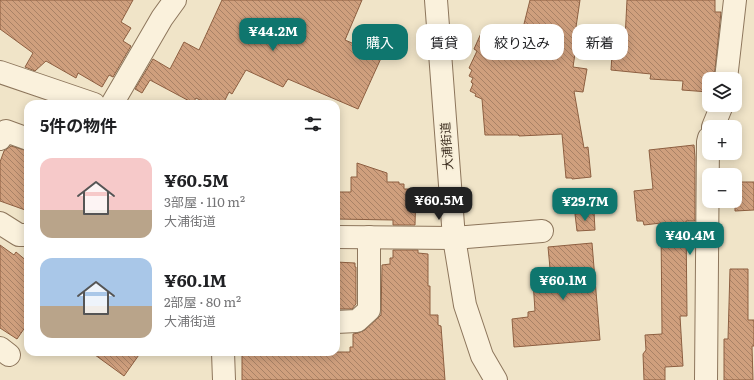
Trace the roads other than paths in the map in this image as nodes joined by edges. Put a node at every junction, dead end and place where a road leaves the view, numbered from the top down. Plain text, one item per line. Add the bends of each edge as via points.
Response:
1 (175, 0) edge
2 (436, 0) edge
3 (735, 0) edge
4 (0, 72) edge
5 (727, 72) edge
6 (82, 100) edge
7 (114, 100) edge
8 (24, 138) edge
9 (0, 139) edge
10 (708, 160) edge
11 (0, 223) edge
12 (542, 231) dead end
13 (24, 235) edge
14 (340, 237) edge
15 (369, 237) junction
16 (454, 238) junction
17 (340, 322) edge
18 (223, 356) edge
19 (224, 380) edge
20 (496, 380) edge
21 (706, 380) edge

1 - 7 street
2 - 16 street, 大浦街道
3 - 5 street
4 - 6 street
8 - 9 street via 6,131
10 - 21 street
11 - 13 street via 19,235
12 - 16 street
14 - 15 street
15 - 16 street
15 - 17 street via 369,310 356,321
16 - 20 street, 大浦街道 via 465,305 482,356
18 - 19 street

